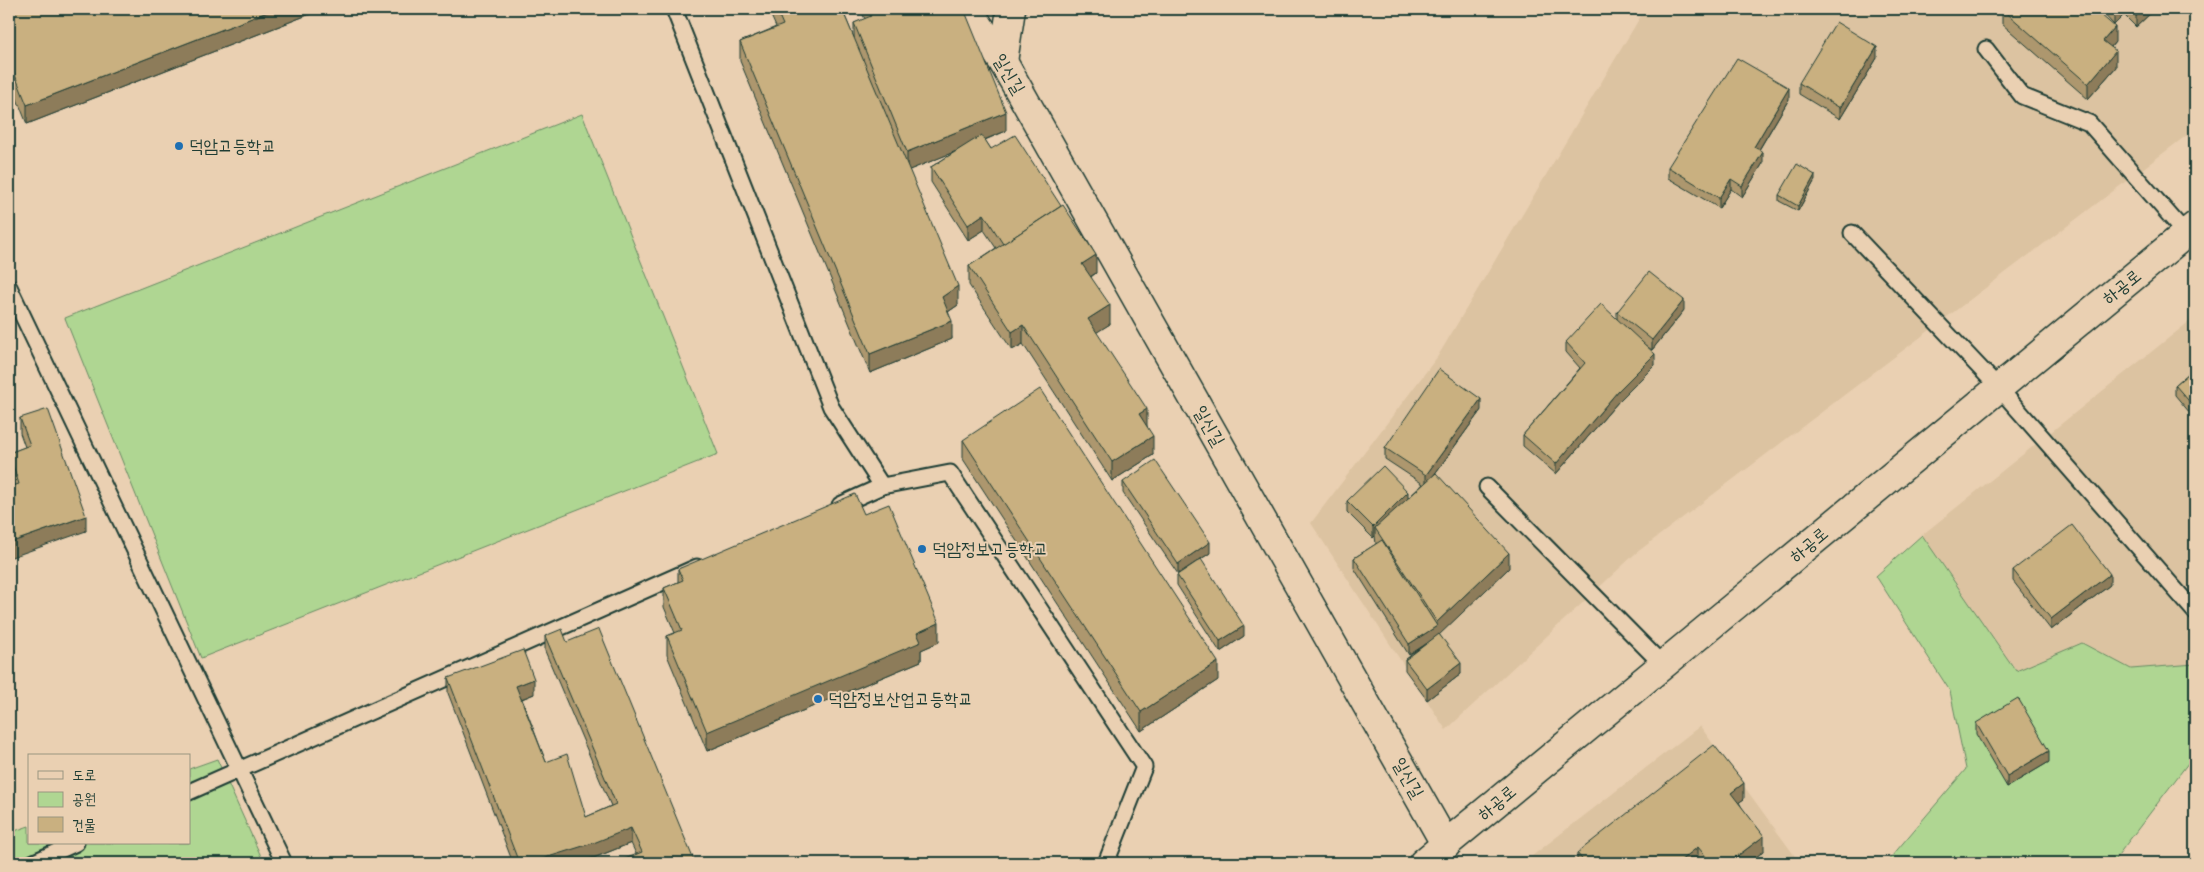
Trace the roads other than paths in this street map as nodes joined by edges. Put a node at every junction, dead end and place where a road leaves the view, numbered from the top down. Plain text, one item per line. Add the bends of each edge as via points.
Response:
1 (674, 9) edge
2 (968, 9) edge
3 (1011, 9) edge
4 (1986, 49) dead end
5 (1003, 62) junction
6 (2191, 230) edge
7 (1852, 234) dead end
8 (9, 287) edge
9 (1999, 388) junction
10 (882, 486) junction
11 (1487, 487) dead end
12 (828, 510) edge
13 (710, 562) edge
14 (2195, 612) edge
15 (1664, 665) junction
16 (240, 769) junction
17 (190, 792) edge
18 (74, 844) edge
19 (1446, 845) junction
20 (32, 863) edge
21 (284, 863) edge
22 (1106, 863) edge
23 (1423, 863) edge

1 - 10 lane via 831,407
2 - 5 street, 일신길
3 - 5 street
4 - 6 lane via 2022,96 2089,123
5 - 19 street, 일신길
6 - 9 street, 하공로
7 - 9 lane
8 - 16 lane
9 - 14 lane
9 - 15 street, 하공로
10 - 12 lane
10 - 22 lane via 950,473 1144,768
11 - 15 lane
13 - 16 lane
15 - 19 street, 하공로
16 - 17 lane
16 - 21 lane
18 - 20 lane
19 - 23 street, 하공로

